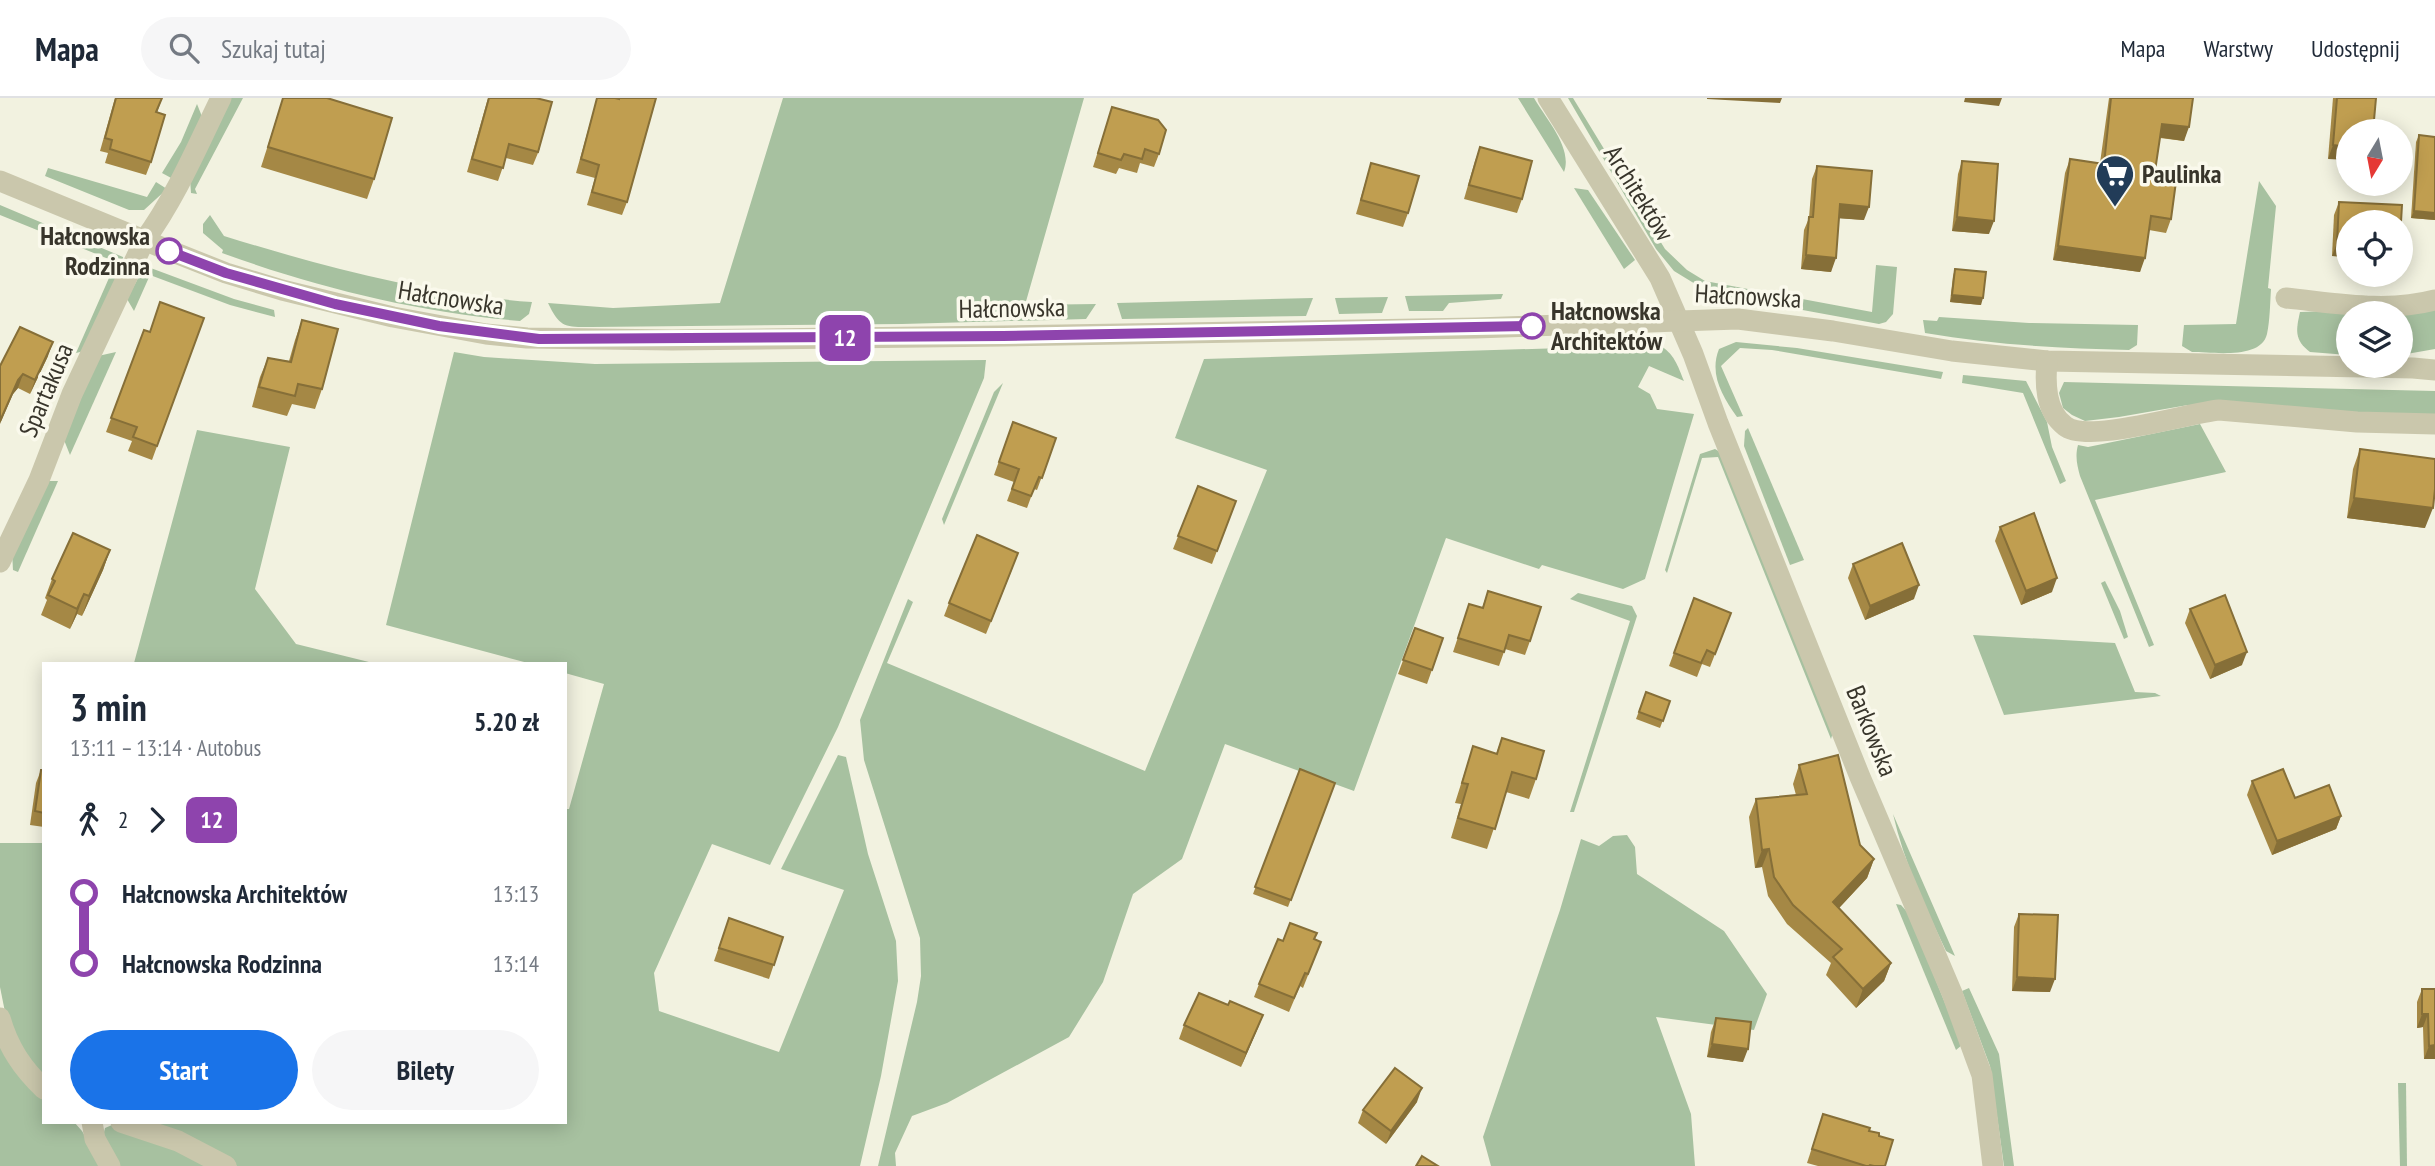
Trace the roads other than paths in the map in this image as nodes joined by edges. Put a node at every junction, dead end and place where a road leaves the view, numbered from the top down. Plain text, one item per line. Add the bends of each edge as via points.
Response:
1 (221, 98) edge
2 (1548, 98) edge
3 (0, 181) edge
4 (144, 241) junction
5 (2286, 298) dead end
6 (2435, 300) edge
7 (1678, 321) junction
8 (2435, 360) edge
9 (2047, 361) junction
10 (2336, 367) edge
11 (2413, 368) joint
12 (2435, 370) edge
13 (2435, 424) edge
14 (0, 562) edge
15 (0, 1018) edge
16 (42, 1087) edge
17 (92, 1124) edge
18 (127, 1124) edge
19 (110, 1166) edge
20 (226, 1166) edge
21 (1993, 1166) edge

1 - 4 street, Spartakusa via 161,218
2 - 7 street, Architektów via 1660,278
3 - 4 street, Hałcnowska
4 - 7 street, Hałcnowska via 226,273 335,304 439,326 539,339 1017,336
4 - 14 street, Spartakusa
5 - 6 street via 2373,306
7 - 9 street, Hałcnowska via 1761,321
7 - 21 street, Barkowska via 1962,1020 1982,1075
8 - 11 street, Hałcnowska
9 - 10 street, Hałcnowska
9 - 13 street via 2051,406 2066,428 2078,432 2219,411
11 - 12 street, Hałcnowska
15 - 16 street via 15,1055
17 - 19 street
18 - 20 street via 178,1141

